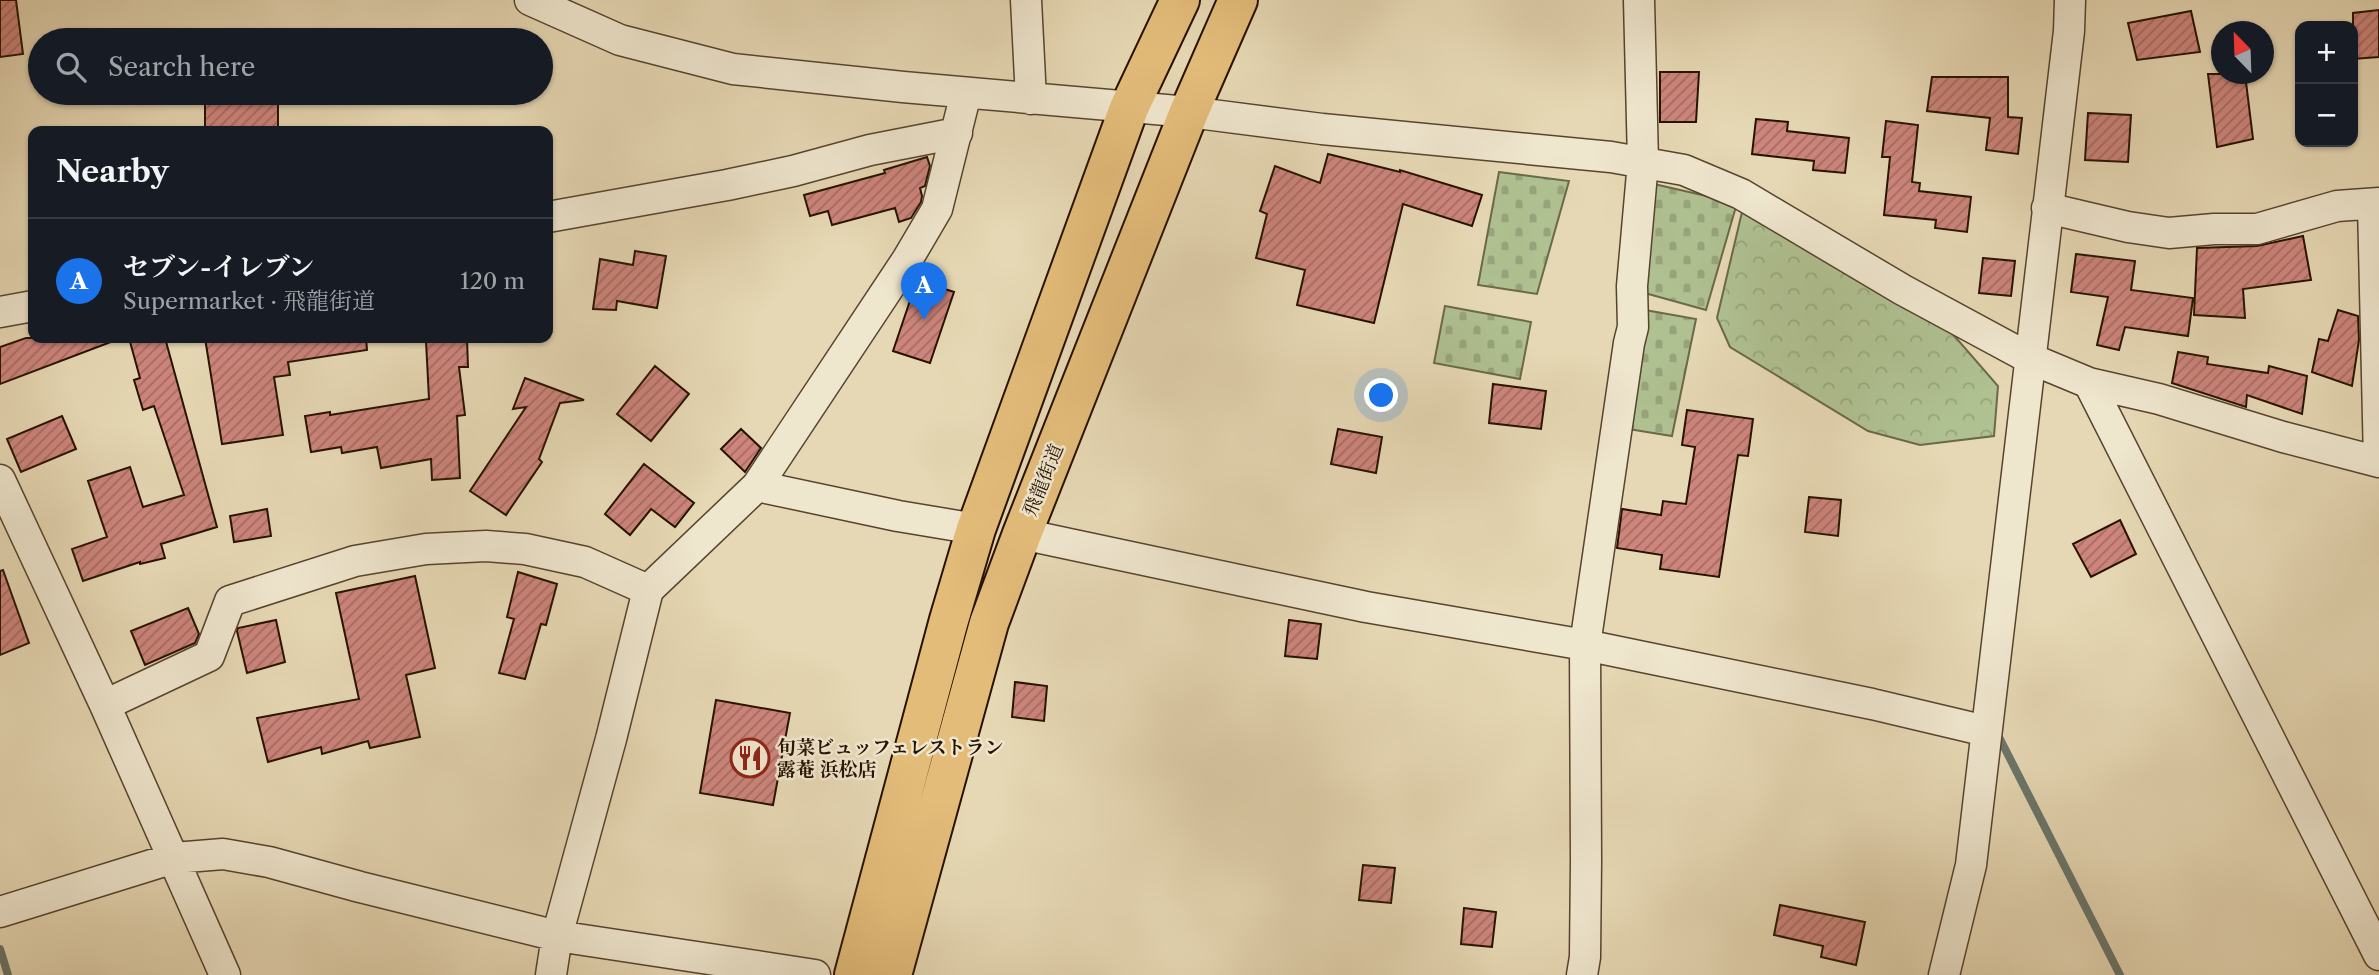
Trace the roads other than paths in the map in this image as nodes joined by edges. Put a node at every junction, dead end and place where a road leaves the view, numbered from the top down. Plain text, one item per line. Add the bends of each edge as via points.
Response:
1 (530, 0) edge
2 (1026, 0) edge
3 (1180, 0) edge
4 (1238, 0) edge
5 (1639, 0) edge
6 (2070, 0) edge
7 (966, 93) junction
8 (1031, 99) junction
9 (1129, 108) junction
10 (1189, 112) junction
11 (957, 133) junction
12 (1643, 162) junction
13 (2376, 203) edge
14 (2047, 208) junction
15 (553, 216) edge
16 (28, 307) edge
17 (0, 312) edge
18 (2029, 358) junction
19 (2089, 383) junction
20 (0, 480) edge
21 (757, 486) junction
22 (976, 529) junction
23 (1022, 534) junction
24 (648, 590) junction
25 (1585, 645) junction
26 (106, 705) junction
27 (1986, 731) junction
28 (174, 858) junction
29 (0, 912) edge
30 (557, 936) junction
31 (2379, 955) edge
32 (225, 975) edge
33 (551, 975) edge
34 (816, 975) edge
35 (854, 975) edge
36 (892, 975) edge
37 (1582, 975) edge
38 (1944, 975) edge

1 - 7 street via 620,40 733,69
2 - 8 street
3 - 9 highway
4 - 10 highway, 飛龍街道
5 - 12 street
6 - 14 street
7 - 8 street
7 - 11 street
8 - 9 street
9 - 10 street
9 - 22 highway
10 - 12 street
10 - 23 highway, 飛龍街道
11 - 15 street via 727,185
11 - 21 street via 937,209
12 - 18 street via 1684,170 1741,194 1902,290
12 - 25 street via 1633,327
13 - 14 street via 2337,206 2257,229 2169,233
13 - 19 street via 2379,461
14 - 18 street
16 - 17 street
18 - 19 street
18 - 27 street
19 - 31 street
20 - 26 street
21 - 22 street
21 - 24 street
22 - 35 highway
23 - 25 street via 1353,604
23 - 36 highway, 飛龍街道 via 989,623
24 - 26 street via 585,562 524,549 426,549 355,561 230,601 209,656
24 - 30 street
25 - 27 street
25 - 37 street
26 - 28 street
27 - 38 street via 1970,865
28 - 29 street
28 - 30 street via 223,854 269,862
28 - 32 street
30 - 33 street
30 - 34 street

